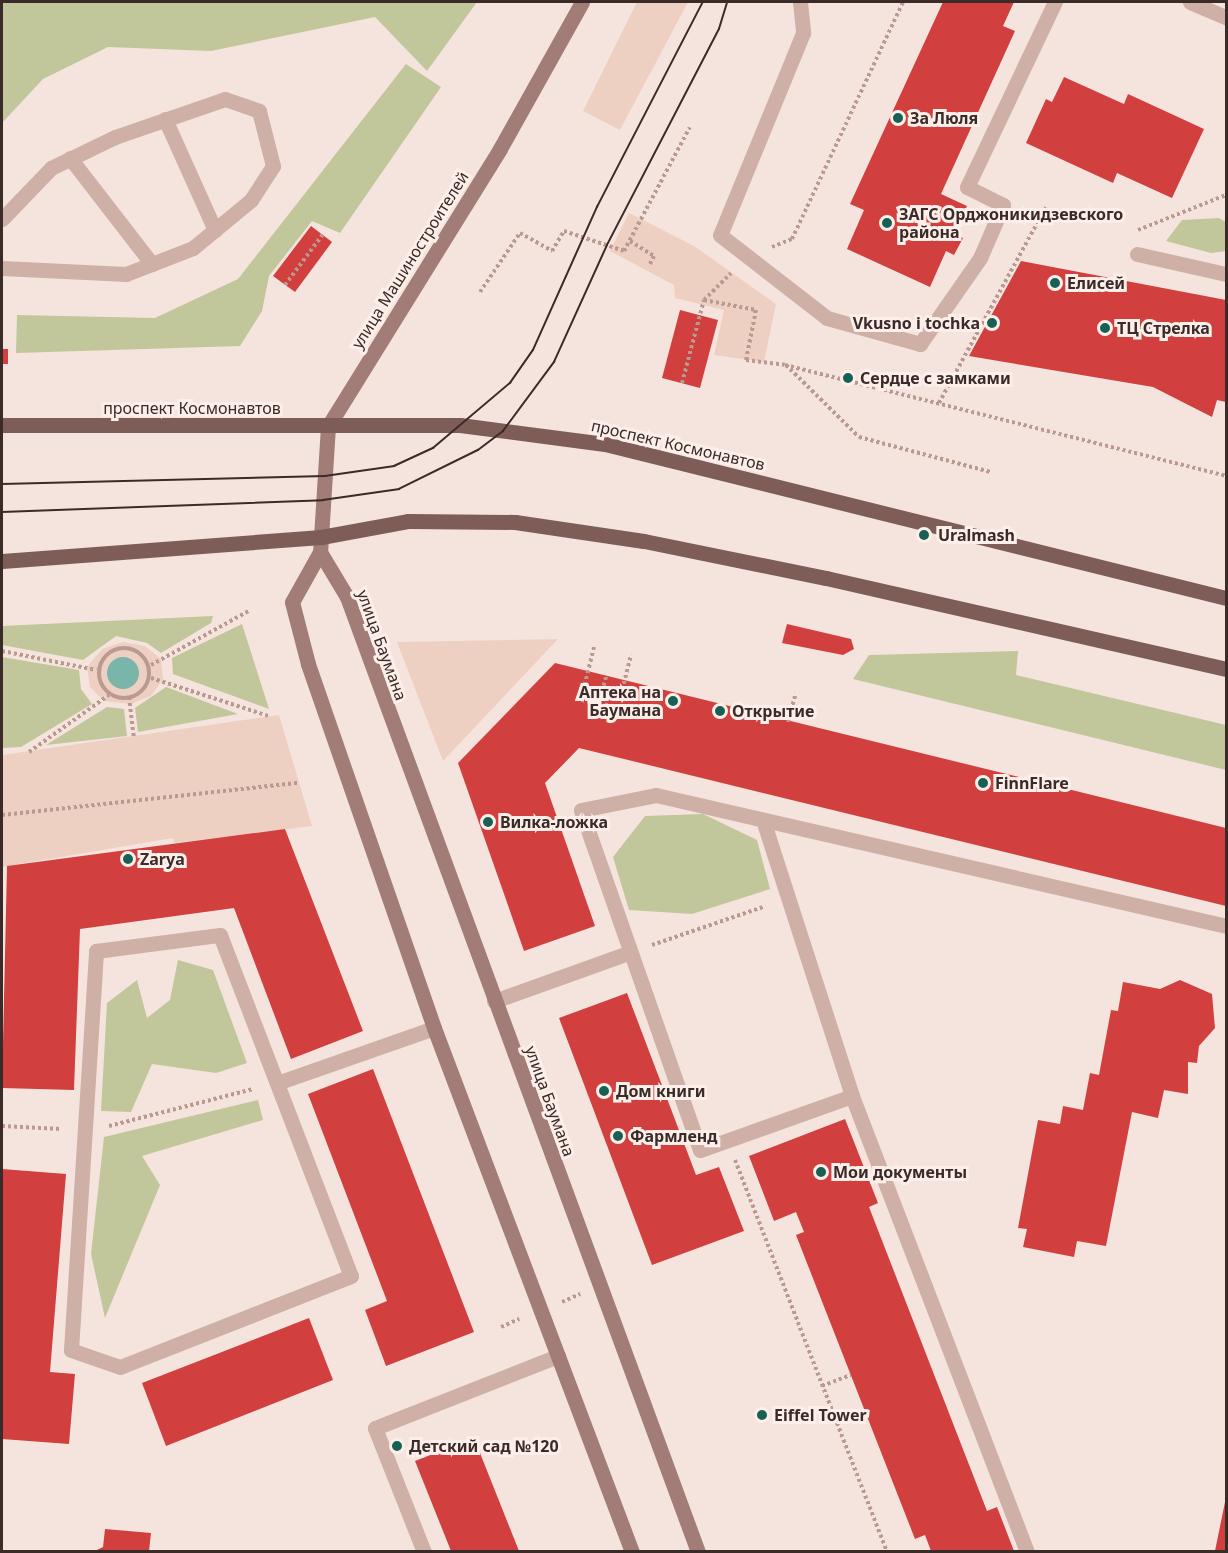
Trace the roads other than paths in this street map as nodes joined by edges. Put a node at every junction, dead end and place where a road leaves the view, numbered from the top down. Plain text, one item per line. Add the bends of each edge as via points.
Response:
1 (582, 2) edge
2 (800, 2) edge
3 (1055, 2) edge
4 (1190, 2) edge
5 (1227, 16) edge
6 (165, 119) junction
7 (70, 158) junction
8 (2, 219) edge
9 (215, 230) junction
10 (1137, 254) dead end
11 (152, 264) junction
12 (2, 268) edge
13 (1227, 274) edge
14 (2, 425) edge
15 (328, 426) junction
16 (321, 544) junction
17 (2, 561) edge
18 (1227, 598) edge
19 (1227, 669) edge
20 (763, 820) junction
21 (1227, 926) edge
22 (628, 953) junction
23 (494, 1001) junction
24 (434, 1028) junction
25 (277, 1083) junction
26 (852, 1096) junction
27 (558, 1356) junction
28 (423, 1551) edge
29 (632, 1551) edge
30 (698, 1551) edge
31 (1027, 1551) edge

1 - 15 main road, улица Машиностроителей via 500,149
2 - 3 lane via 802,33 720,235 827,318 920,344 980,258 1003,205 967,187
4 - 5 lane
6 - 7 lane
6 - 9 lane
6 - 9 lane via 225,99 259,111 273,166 251,200
7 - 8 lane via 51,168
7 - 11 lane
9 - 11 lane via 193,248
10 - 13 lane
11 - 12 lane via 126,274
14 - 15 main road, проспект Космонавтов
15 - 16 main road, улица Машиностроителей
15 - 18 main road, проспект Космонавтов via 460,425 605,444
16 - 17 main road
16 - 19 main road via 408,520 515,522 644,541
16 - 23 main road, улица Баумана via 346,597
16 - 24 main road via 292,602 308,664
20 - 21 lane
20 - 22 lane via 656,795 581,810
20 - 26 lane
22 - 23 lane
22 - 26 lane via 700,1149
23 - 30 main road, улица Баумана
24 - 25 lane
24 - 27 main road
25 - 25 lane via 220,935 96,951 88,1131 70,1350 120,1367 351,1276
26 - 31 lane
27 - 28 lane via 375,1428
27 - 29 main road

